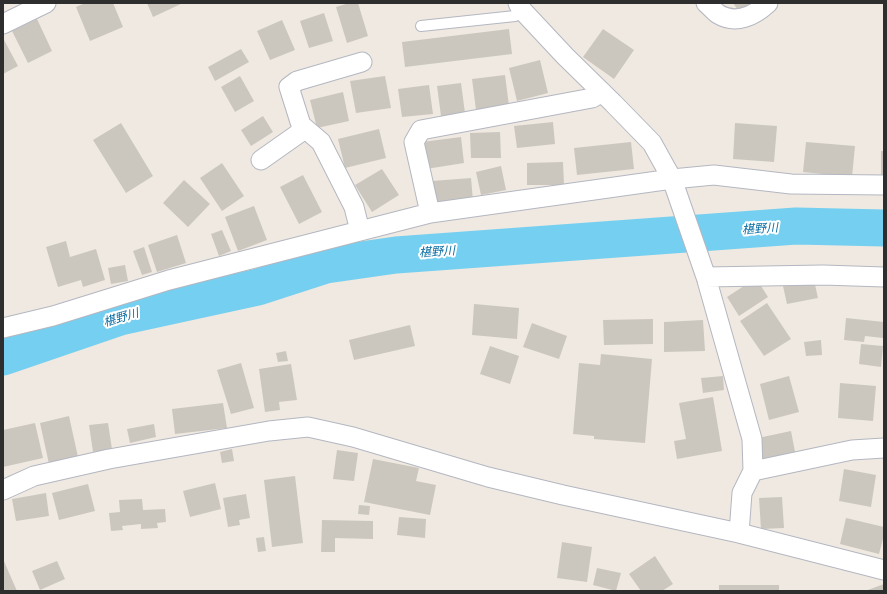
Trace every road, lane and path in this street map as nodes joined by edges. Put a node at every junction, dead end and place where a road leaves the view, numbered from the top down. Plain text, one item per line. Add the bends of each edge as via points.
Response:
1 (46, 3) edge
2 (706, 3) edge
3 (768, 3) edge
4 (520, 6) edge
5 (3, 24) edge
6 (421, 26) dead end
7 (362, 62) dead end
8 (602, 92) junction
9 (305, 129) junction
10 (261, 160) dead end
11 (884, 185) edge
12 (675, 187) junction
13 (430, 213) junction
14 (360, 231) junction
15 (705, 273) junction
16 (884, 277) edge
17 (3, 328) edge
18 (884, 448) edge
19 (753, 471) junction
20 (3, 490) edge
21 (739, 533) junction
22 (884, 570) edge

1 - 5 street
2 - 3 street via 718,14 734,20 749,17
4 - 6 lane via 516,16
4 - 8 street
7 - 9 street via 297,81 289,87
8 - 12 street via 652,143
8 - 13 street via 592,98 421,130 414,142
9 - 10 street
9 - 14 street via 321,142 354,207
11 - 12 street via 791,184 714,175
12 - 13 street
12 - 15 street
13 - 14 street
14 - 17 street via 169,280 53,316
15 - 16 street
15 - 19 street via 752,440
18 - 19 street via 852,450
19 - 21 street via 742,493
20 - 21 street via 34,476 109,459 269,431 308,427 352,437 488,477
21 - 22 street

